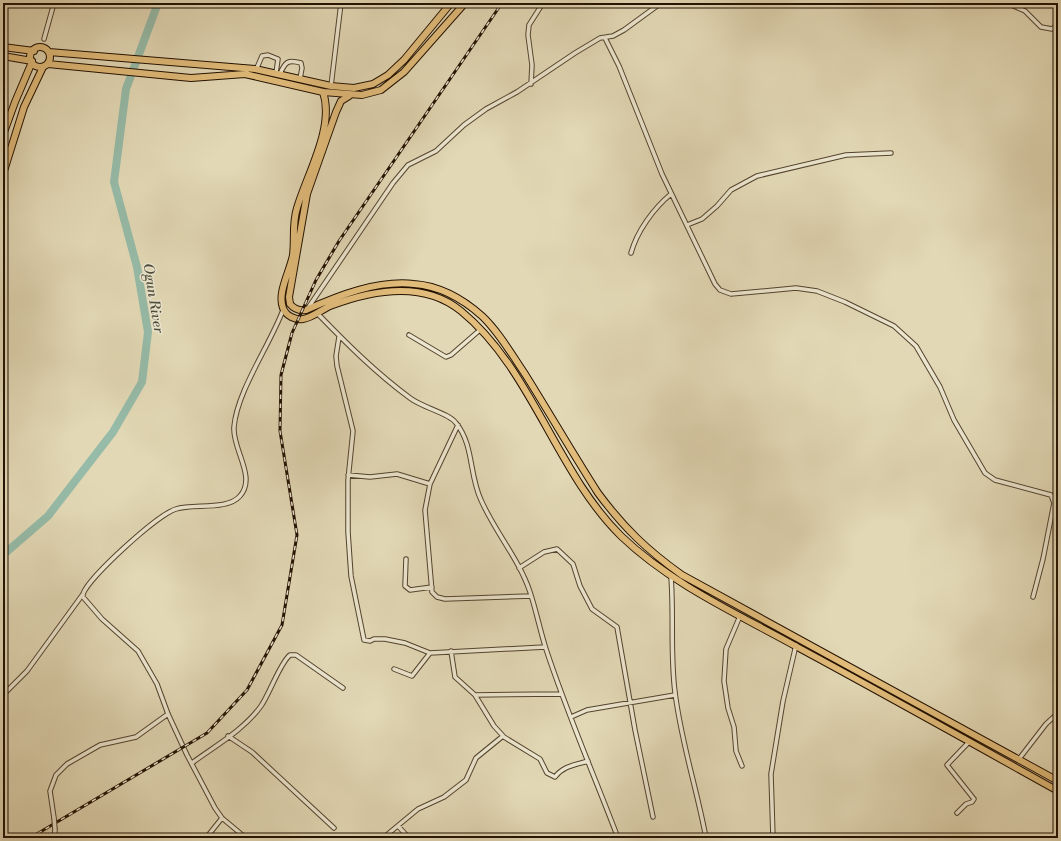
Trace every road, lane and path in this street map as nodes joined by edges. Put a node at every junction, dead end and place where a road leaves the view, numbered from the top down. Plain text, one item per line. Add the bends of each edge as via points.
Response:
1 (54, 3) edge
2 (341, 3) edge
3 (465, 3) edge
4 (543, 3) edge
5 (661, 3) edge
6 (1007, 3) edge
7 (449, 4) edge
8 (1058, 24) edge
9 (423, 36) junction
10 (605, 38) junction
11 (44, 39) dead end
12 (432, 42) junction
13 (3, 47) edge
14 (34, 51) junction
15 (49, 52) junction
16 (3, 56) edge
17 (32, 61) junction
18 (45, 65) junction
19 (256, 70) junction
20 (278, 74) junction
21 (300, 79) junction
22 (531, 84) junction
23 (331, 86) junction
24 (323, 92) junction
25 (349, 96) junction
26 (3, 135) edge
27 (891, 153) dead end
28 (3, 174) edge
29 (671, 194) junction
30 (687, 225) junction
31 (630, 253) dead end
32 (283, 310) junction
33 (306, 310) junction
34 (317, 313) junction
35 (483, 317) junction
36 (476, 323) junction
37 (481, 329) junction
38 (409, 335) dead end
39 (339, 337) junction
40 (458, 425) junction
41 (348, 475) junction
42 (430, 484) junction
43 (406, 559) dead end
44 (519, 568) junction
45 (671, 577) junction
46 (432, 587) junction
47 (83, 594) junction
48 (531, 596) junction
49 (1033, 597) dead end
50 (740, 616) junction
51 (796, 645) junction
52 (545, 647) junction
53 (451, 651) junction
54 (430, 653) junction
55 (394, 669) dead end
56 (343, 688) dead end
57 (562, 694) junction
58 (3, 695) edge
59 (475, 695) junction
60 (675, 695) junction
61 (630, 703) junction
62 (1058, 712) edge
63 (168, 714) junction
64 (571, 717) junction
65 (228, 736) junction
66 (503, 736) junction
67 (969, 742) junction
68 (1019, 760) junction
69 (588, 761) junction
70 (192, 763) junction
71 (742, 766) dead end
72 (1058, 781) edge
73 (1058, 791) edge
74 (957, 813) dead end
75 (653, 817) dead end
76 (222, 818) junction
77 (398, 826) junction
78 (334, 828) dead end
79 (54, 838) edge
80 (206, 838) edge
81 (246, 838) edge
82 (383, 838) edge
83 (409, 838) edge
84 (618, 838) edge
85 (706, 838) edge
86 (773, 838) edge

1 - 11 street
2 - 23 street
3 - 12 main road
4 - 22 street via 529,25
5 - 10 street via 624,30
6 - 8 street via 1025,11 1041,27 1052,28
7 - 9 main road
9 - 12 main road
9 - 23 main road via 404,60 380,80 354,88
10 - 22 street via 600,38 575,53
10 - 29 street
12 - 25 main road via 411,65 381,90 372,94
13 - 14 main road
14 - 15 main road via 43,48
14 - 17 main road
15 - 18 main road via 50,58
15 - 19 main road
16 - 17 main road
17 - 18 main road via 37,66
17 - 26 main road
18 - 24 main road via 191,78 245,74
18 - 28 main road via 24,107
19 - 20 main road
19 - 20 street via 262,56 268,55 278,59
20 - 21 main road
20 - 21 street via 284,64 295,61 301,63
21 - 23 main road
22 - 33 street via 486,109 436,151 418,159 400,173
24 - 25 main road
24 - 32 main road via 327,113 321,140 296,209 293,255 282,296
25 - 33 main road via 341,102 336,112 307,194 303,213 289,301 293,308
27 - 30 street via 846,155 757,176 731,190 702,219
29 - 30 street
29 - 31 street via 647,222
30 - 49 street via 715,284 725,293 796,288 817,292 880,318 910,338 940,387 954,420 985,473 995,480 1047,493 1053,499 1043,559
32 - 34 main road via 288,316 299,319
32 - 47 street via 239,404 234,439 246,480 240,497 232,503 176,509 158,518 92,581
33 - 35 main road via 356,291 405,283 448,292
34 - 36 main road via 351,298 380,291 415,291 444,300
34 - 39 street
35 - 36 main road
35 - 68 main road via 510,351 598,494 626,529 660,559 689,578
36 - 37 main road
37 - 38 street via 446,357
37 - 45 main road via 516,376 595,508 636,550
39 - 40 street via 410,399 449,416
39 - 41 street via 337,366 353,432
40 - 42 street
40 - 44 street via 467,439 474,482 480,498
41 - 42 street via 370,477 397,474
41 - 54 street via 347,510 351,576 363,637 367,641 384,639 405,643
42 - 46 street via 425,510
43 - 46 street via 407,589
44 - 48 street
44 - 61 street via 544,552 557,549 573,564 580,586 592,608 617,627
45 - 50 main road
45 - 60 street via 671,664
46 - 48 street via 432,592 437,597 445,599
47 - 58 street via 27,671
47 - 63 street via 102,619 138,651 158,684
48 - 52 street
50 - 51 main road
50 - 71 street via 726,649 724,681 734,727 736,751
51 - 67 main road
51 - 86 street via 782,702 771,774
52 - 53 street
52 - 57 street
53 - 54 street
53 - 59 street via 455,677
54 - 55 street via 412,676
56 - 65 street via 296,655 290,655 284,661 261,707
57 - 59 street
57 - 64 street
59 - 66 street
60 - 61 street
60 - 85 street via 682,737
61 - 64 street via 587,710
61 - 75 street
62 - 68 street
63 - 70 street
63 - 79 street, bridge via 136,737 100,745 67,764 56,775 50,791
64 - 69 street
65 - 70 street
65 - 78 street via 265,764
66 - 69 street via 532,752 540,759 547,773 555,777 566,767
66 - 77 street via 476,758 466,780 444,797 418,809
67 - 73 main road
67 - 74 street via 947,765 974,799
68 - 72 main road
69 - 84 street
70 - 76 street
76 - 80 street
76 - 81 street
77 - 82 street
77 - 83 street

